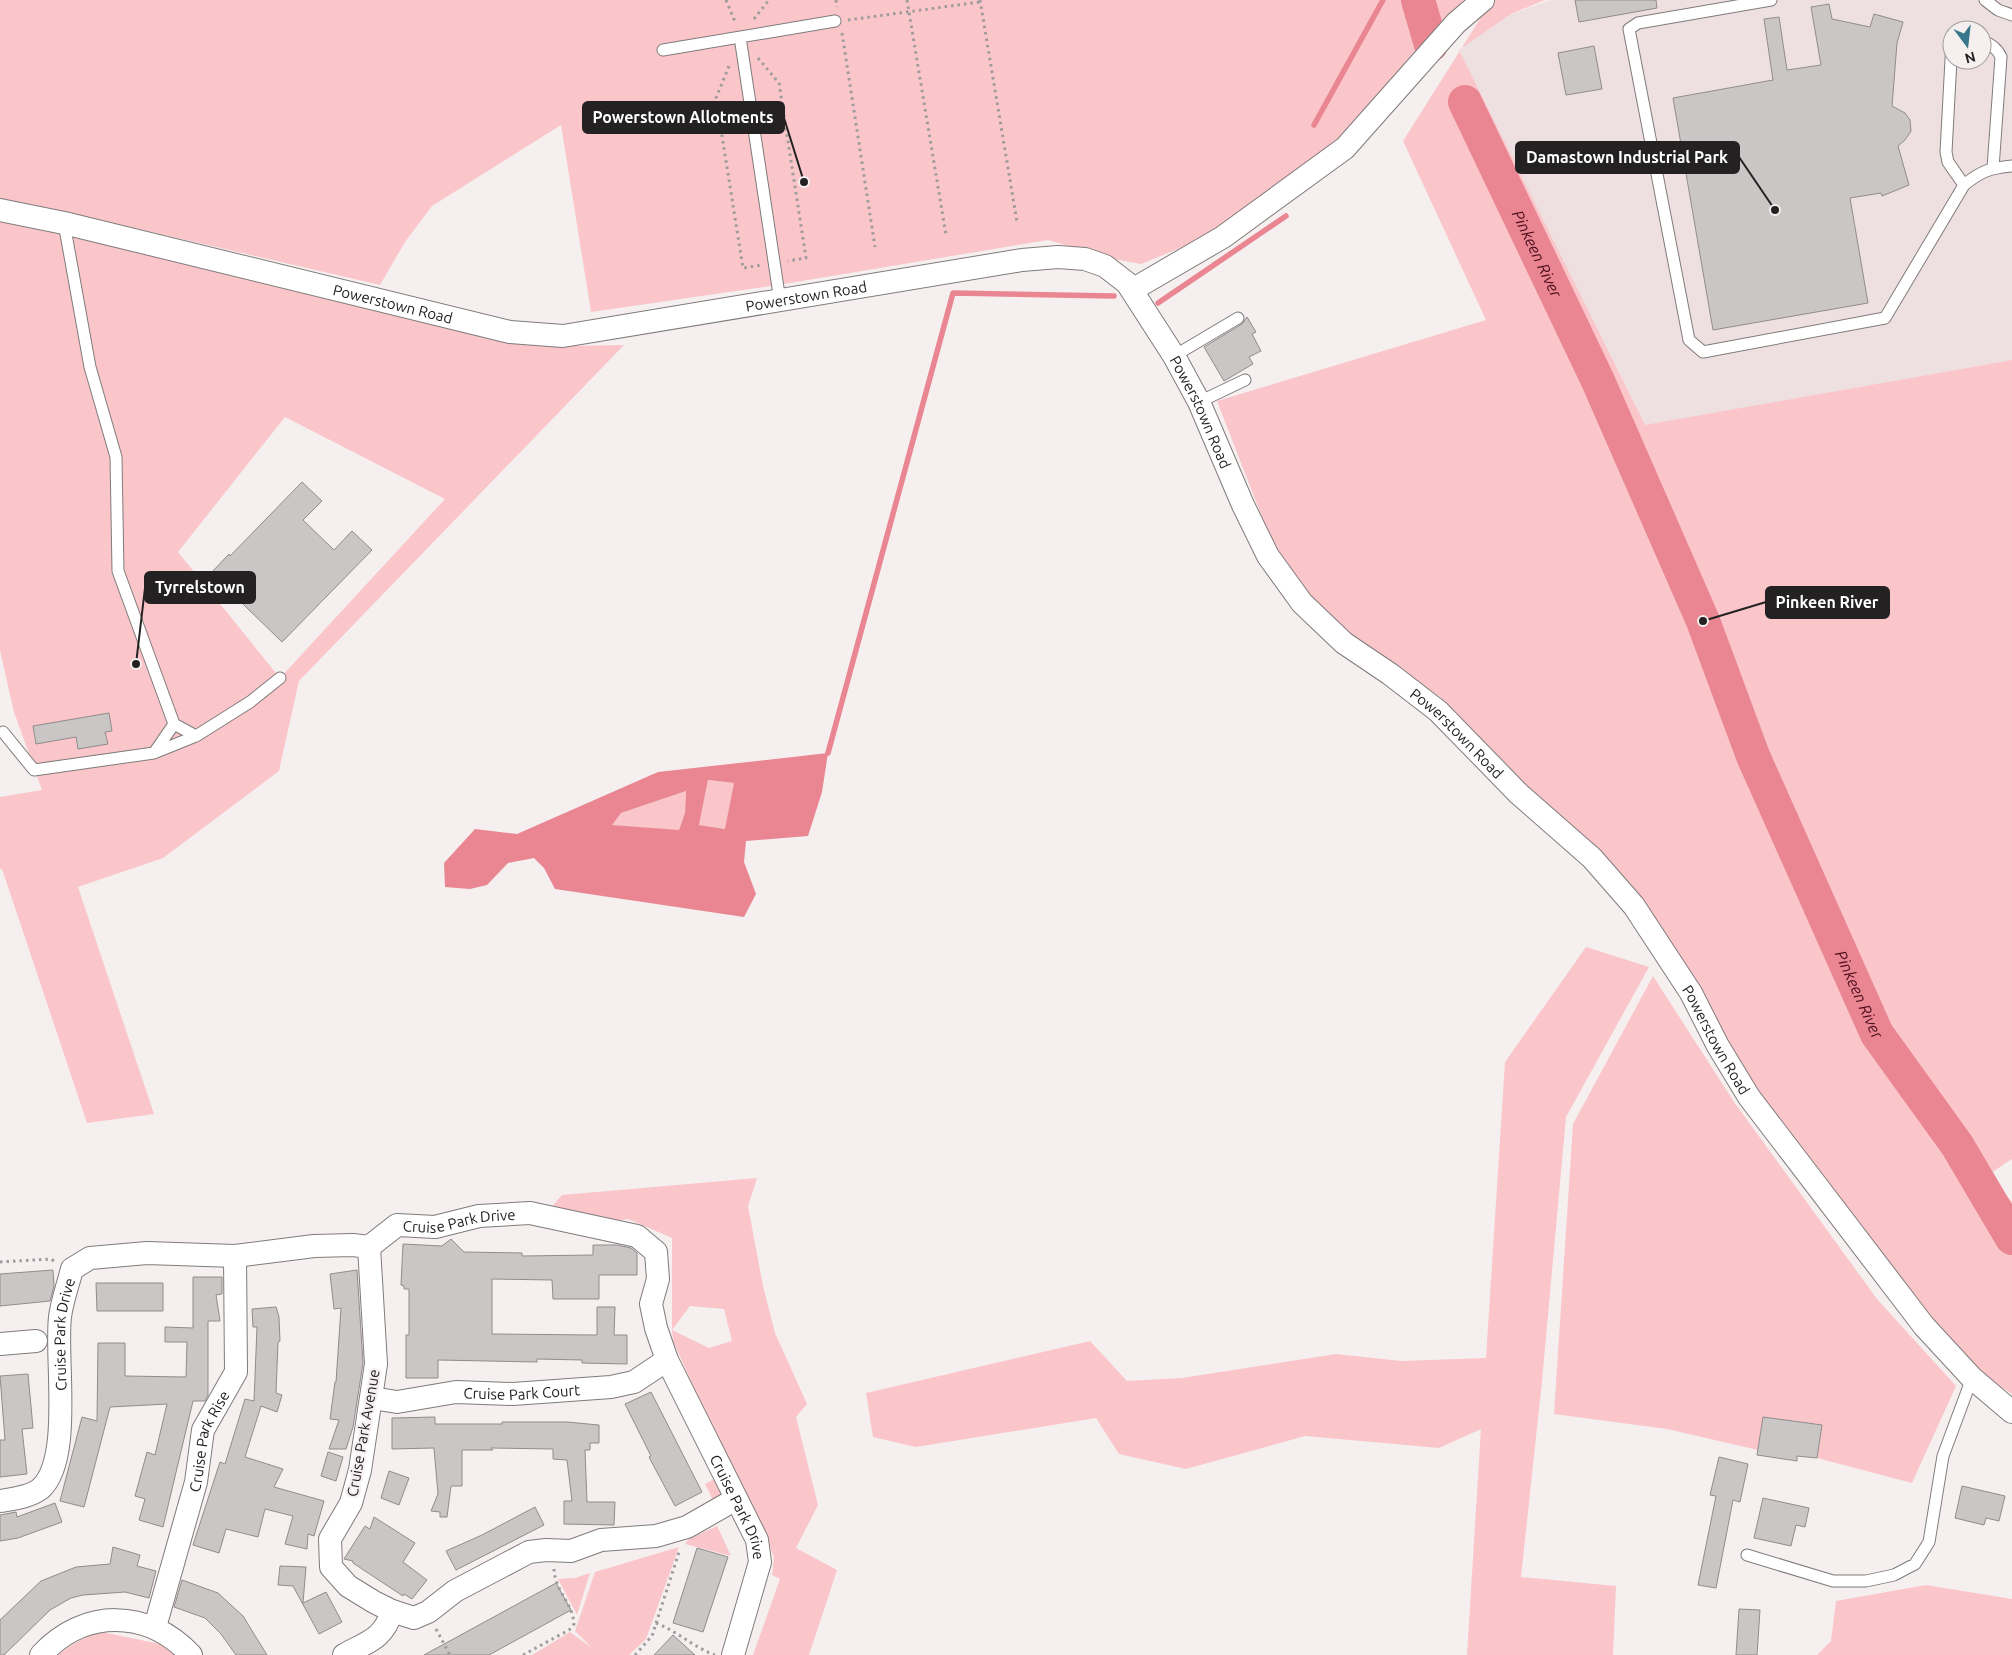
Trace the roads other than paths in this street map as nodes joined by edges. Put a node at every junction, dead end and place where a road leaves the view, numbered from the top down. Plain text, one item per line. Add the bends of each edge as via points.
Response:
1 (1483, 0) edge
2 (1771, 0) edge
3 (1986, 0) edge
4 (2012, 15) edge
5 (837, 21) road end
6 (740, 37) junction
7 (1992, 46) edge
8 (663, 50) dead end
9 (1950, 70) edge
10 (2012, 166) edge
11 (1993, 168) junction
12 (1964, 185) junction
13 (0, 210) edge
14 (64, 223) junction
15 (1132, 290) junction
16 (780, 301) junction
17 (1238, 318) dead end
18 (1174, 356) junction
19 (1245, 380) dead end
20 (1199, 402) junction
21 (280, 678) dead end
22 (174, 724) junction
23 (4, 732) dead end
24 (196, 736) junction
25 (154, 752) junction
26 (369, 1247) junction
27 (234, 1256) junction
28 (36, 1341) dead end
29 (0, 1344) edge
30 (667, 1360) junction
31 (1972, 1378) junction
32 (372, 1398) junction
33 (2012, 1412) edge
34 (736, 1500) junction
35 (0, 1501) edge
36 (1747, 1555) dead end
37 (392, 1612) junction
38 (155, 1627) junction
39 (40, 1655) edge
40 (191, 1655) edge
41 (344, 1655) edge
42 (733, 1655) edge

1 - 15 street via 1456,23 1345,148 1223,237
2 - 12 lane via 1638,22 1629,29 1689,340 1703,352 1885,318
3 - 4 lane via 1998,10
5 - 6 lane
6 - 8 lane
6 - 16 lane
7 - 11 lane via 2001,57
9 - 12 lane via 1946,152 1948,162
10 - 11 lane
11 - 12 lane
13 - 14 street, Powerstown Road
14 - 16 street, Powerstown Road via 510,332 563,336
14 - 22 lane via 90,367 116,457 118,571
15 - 16 street, Powerstown Road via 1127,282 1105,266 1086,259 1058,258 1022,260
15 - 18 street, Powerstown Road
17 - 18 lane
18 - 20 street, Powerstown Road
19 - 20 lane
20 - 31 street, Powerstown Road via 1268,556 1302,603 1344,643 1438,711 1519,794 1592,858 1634,906 1691,993 1749,1097 1924,1326
21 - 24 lane via 250,702
22 - 24 lane
22 - 25 lane
23 - 25 lane via 34,770
24 - 25 lane
26 - 27 street, Cruise Park Drive via 314,1246
26 - 30 street, Cruise Park Drive via 397,1225 435,1226 479,1216 530,1213 637,1236 656,1252 658,1279 651,1304
26 - 32 street, Cruise Park Avenue via 376,1364
27 - 35 street, Cruise Park Drive via 147,1253 90,1258 72,1269 60,1318 60,1433 53,1469 40,1489 19,1498
27 - 38 street, Cruise Park Rise via 236,1372 203,1430 196,1482
28 - 29 street
30 - 32 street, Cruise Park Court via 634,1382 611,1387 513,1394 456,1392 397,1402
30 - 34 street, Cruise Park Drive
31 - 33 street, Powerstown Road
31 - 36 lane via 1943,1456 1929,1542 1914,1564 1894,1575 1866,1581 1833,1581
32 - 37 street, Cruise Park Avenue via 351,1504 330,1539 331,1567 348,1586
34 - 37 street, Cruise Park Avenue via 687,1527 656,1536 601,1540 570,1551 528,1552 455,1591 428,1613 414,1618
34 - 42 street, Cruise Park Drive via 757,1540 760,1562
37 - 41 street via 388,1626 377,1637
38 - 39 street via 115,1620 94,1622 52,1643
38 - 40 street

